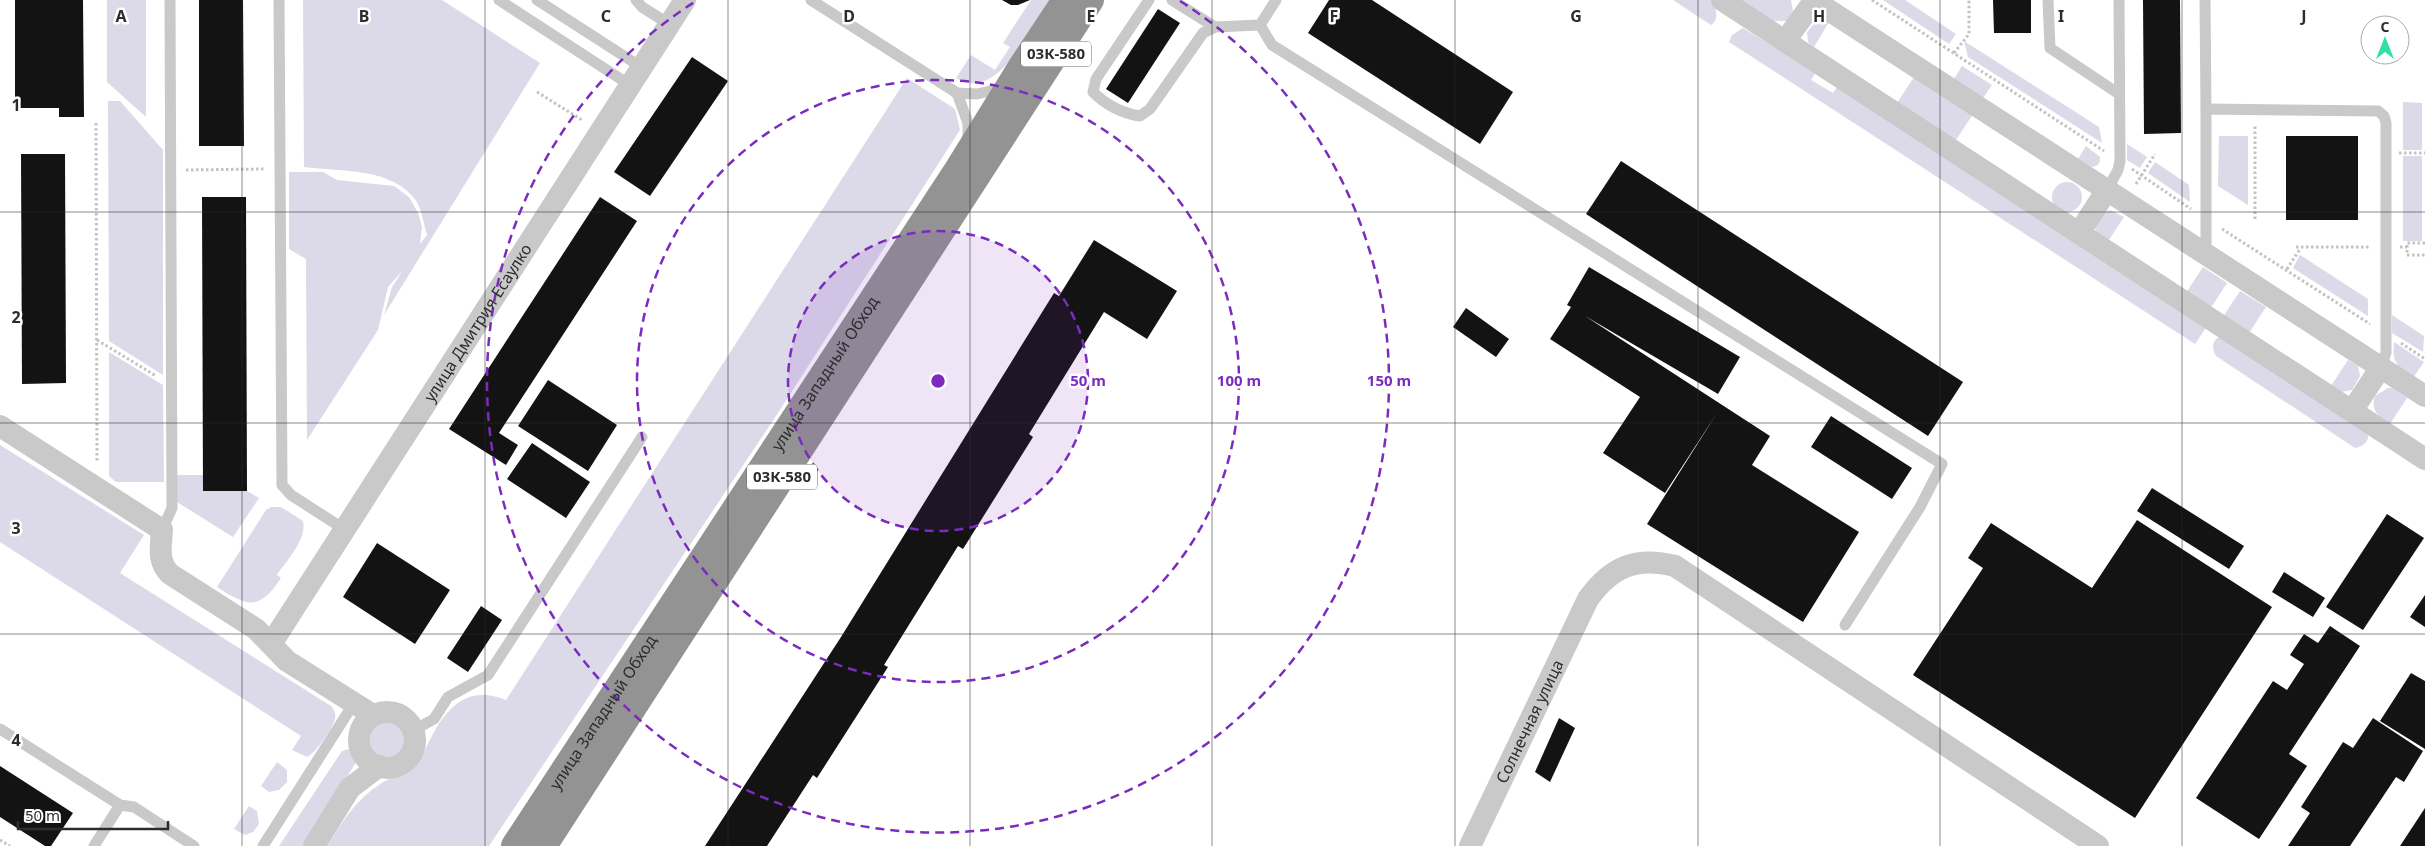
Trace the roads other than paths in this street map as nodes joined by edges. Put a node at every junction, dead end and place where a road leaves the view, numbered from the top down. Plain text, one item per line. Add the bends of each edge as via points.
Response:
1 (170, 0) edge
2 (280, 0) edge
3 (498, 0) edge
4 (537, 0) edge
5 (636, 0) edge
6 (685, 0) edge
7 (811, 0) edge
8 (1066, 0) edge
9 (1090, 0) edge
10 (1149, 0) edge
11 (1172, 0) edge
12 (1276, 0) edge
13 (1722, 0) edge
14 (1814, 0) edge
15 (2048, 0) edge
16 (2119, 0) edge
17 (2205, 0) edge
18 (669, 24) junction
19 (1260, 25) junction
20 (1215, 27) junction
21 (1785, 42) junction
22 (636, 76) junction
23 (1010, 85) junction
24 (957, 93) junction
25 (2119, 94) junction
26 (2206, 109) junction
27 (967, 156) junction
28 (2116, 196) junction
29 (2079, 234) junction
30 (2206, 254) junction
31 (2381, 367) junction
32 (2425, 396) edge
33 (2352, 412) junction
34 (0, 426) edge
35 (642, 437) dead end
36 (2425, 459) edge
37 (344, 529) junction
38 (162, 530) junction
39 (1845, 625) dead end
40 (271, 644) junction
41 (354, 703) junction
42 (373, 715) junction
43 (0, 729) edge
44 (414, 730) junction
45 (379, 766) junction
46 (120, 805) junction
47 (94, 846) edge
48 (194, 846) edge
49 (263, 846) edge
50 (314, 846) edge
51 (515, 846) edge
52 (543, 846) edge
53 (1470, 846) edge
54 (2098, 846) edge

1 - 38 lane via 172,508
2 - 37 lane via 282,485 290,495
3 - 22 lane
4 - 22 lane
5 - 18 lane
6 - 18 street, улица Дмитрия Есаулко
7 - 24 lane
8 - 23 highway, улица Западный Обход / 03К-580
9 - 52 highway, улица Западный Обход / 03К-580
10 - 20 lane via 1096,79 1093,92 1122,113 1140,116 1150,109 1203,33
11 - 20 lane
12 - 19 lane
13 - 21 street
14 - 21 street
14 - 28 street
15 - 25 lane via 2050,48
16 - 25 lane
17 - 26 lane
18 - 22 street, улица Дмитрия Есаулко
19 - 20 lane
19 - 39 lane via 1272,45 1942,464 1920,507
21 - 29 street
22 - 37 street, улица Дмитрия Есаулко
23 - 24 lane via 998,91
23 - 27 highway, улица Западный Обход / 03К-580
24 - 27 lane via 968,123
25 - 28 lane via 2120,161 2115,178
26 - 30 lane
26 - 31 lane via 2378,111 2384,116 2386,334 2385,360
27 - 51 highway, улица Западный Обход / 03К-580
28 - 29 street
28 - 30 street
29 - 33 street
30 - 31 street
31 - 32 street
31 - 33 street
33 - 36 street
34 - 38 street
35 - 44 lane via 488,675 448,697 434,719
37 - 40 street, улица Дмитрия Есаулко
38 - 40 street via 162,566 256,629
40 - 41 street via 287,661
41 - 42 street
41 - 49 lane
42 - 44 street via 392,712 408,721
42 - 45 street via 359,738 364,756
43 - 46 lane
44 - 45 street via 410,756 396,766
45 - 50 street via 350,788
46 - 47 lane
46 - 48 lane via 134,807
53 - 54 street, Солнечная улица via 1588,599 1601,581 1616,571 1635,563 1656,561 1675,566

